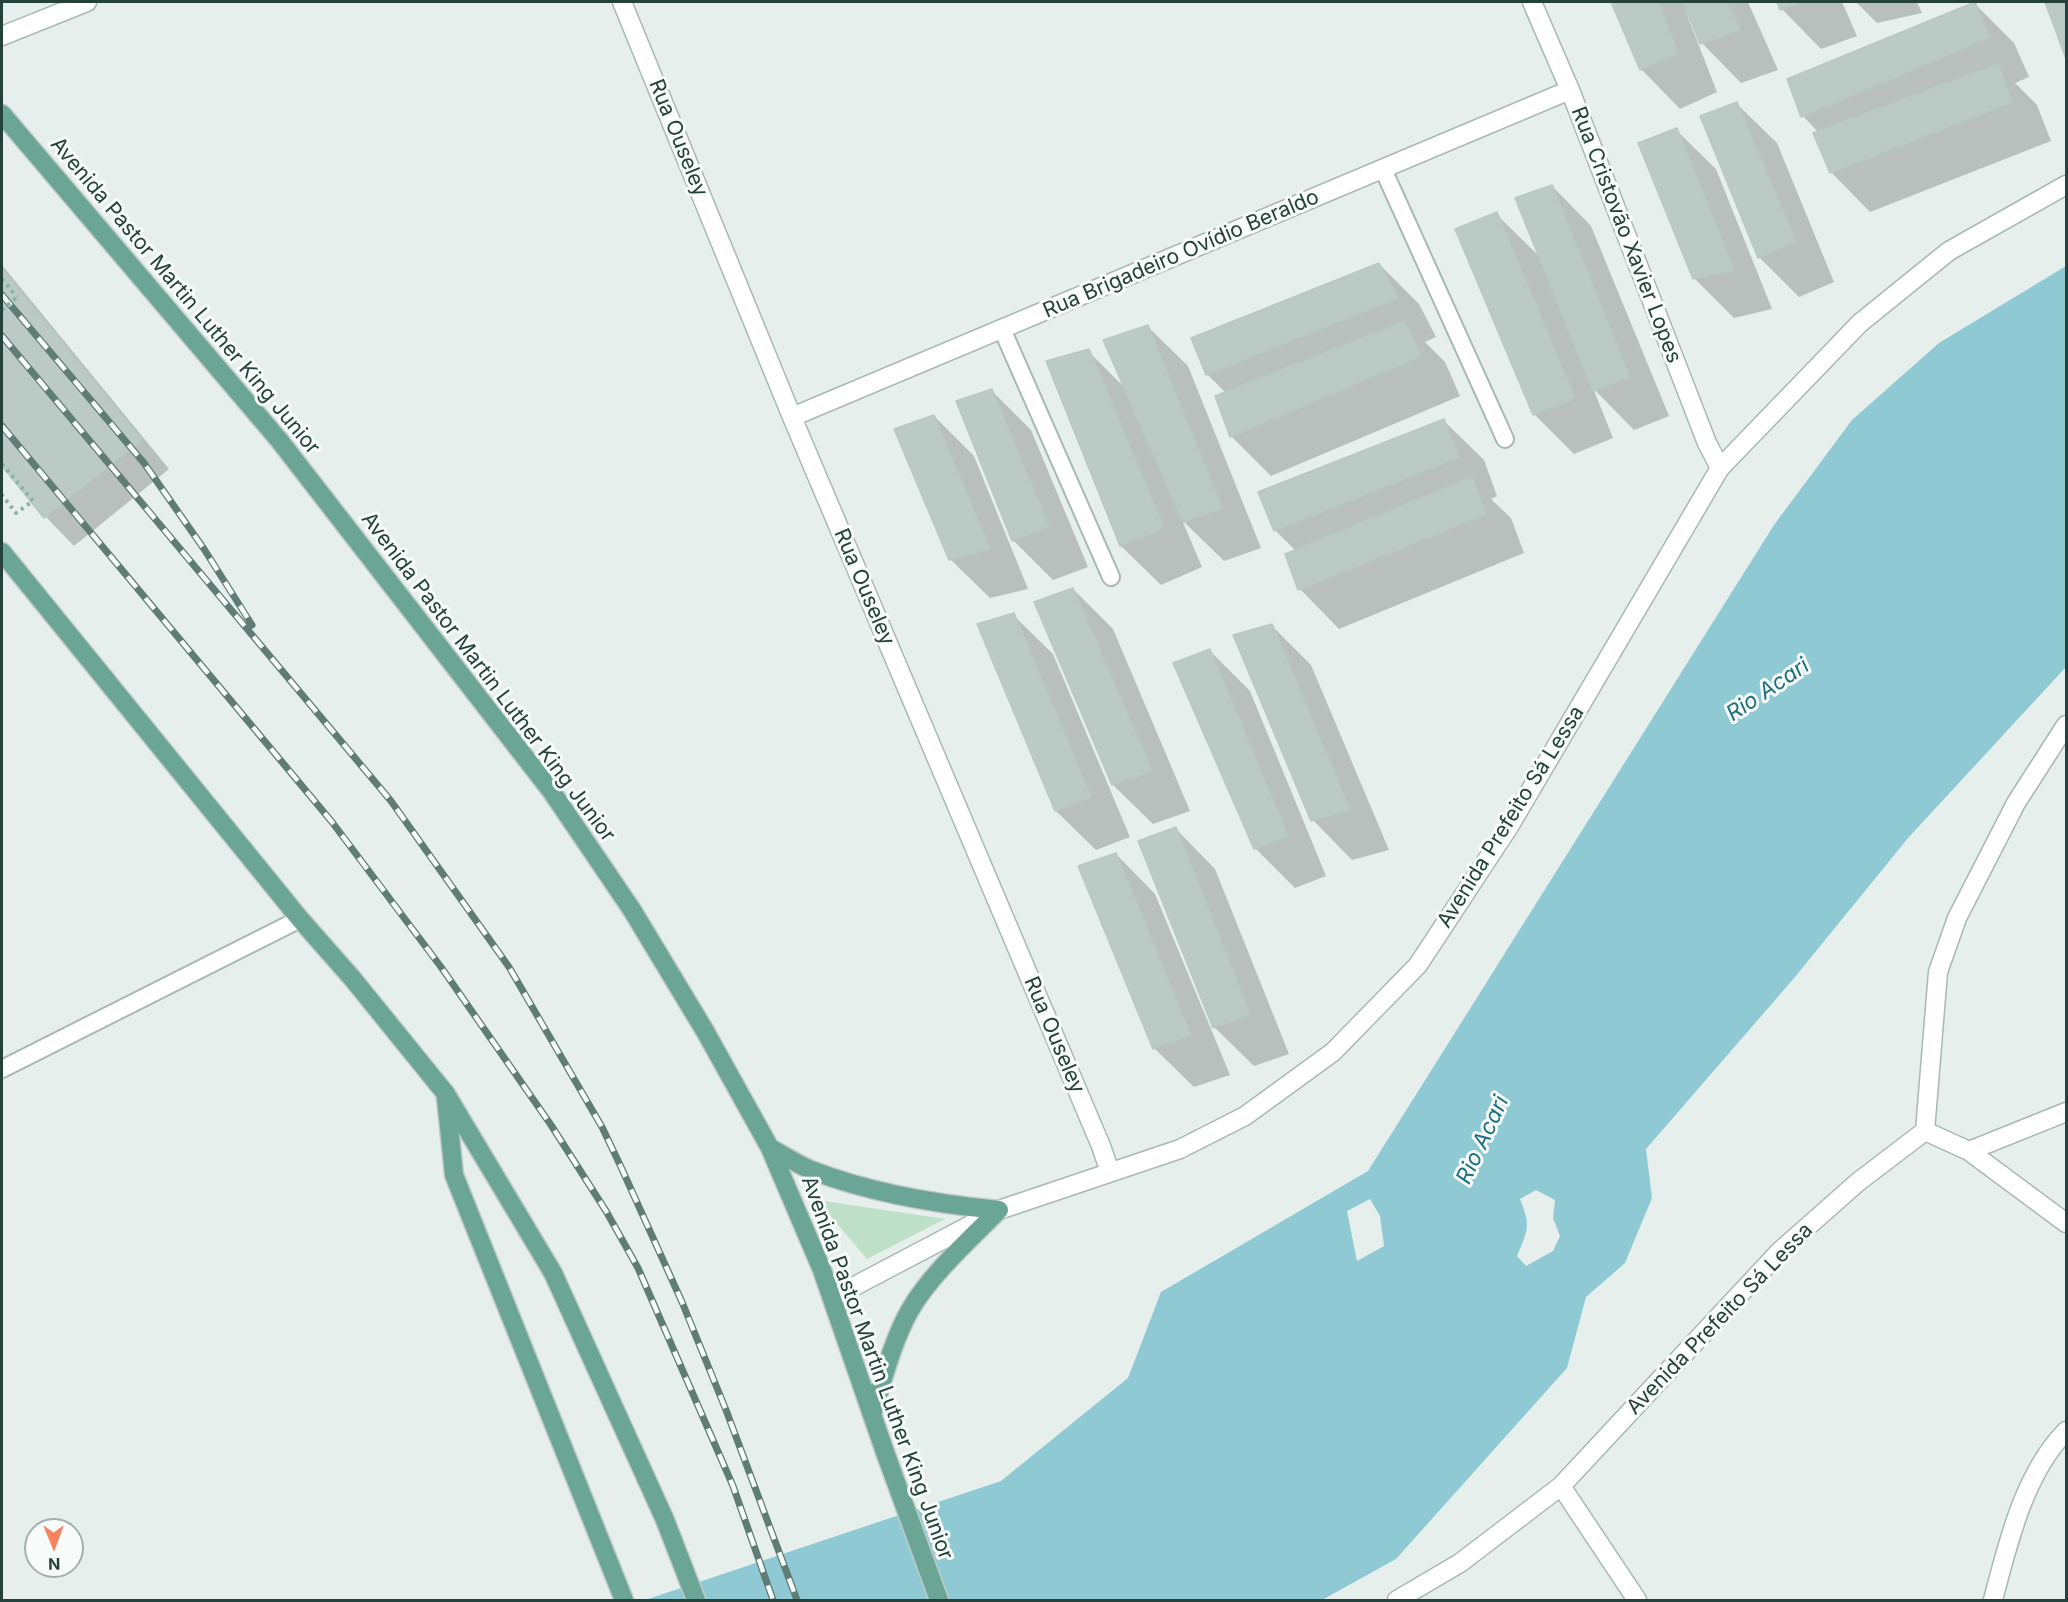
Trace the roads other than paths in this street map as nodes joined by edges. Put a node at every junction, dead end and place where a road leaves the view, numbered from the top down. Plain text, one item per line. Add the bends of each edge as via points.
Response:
1 (87, 2) edge
2 (622, 2) edge
3 (1532, 2) edge
4 (2, 36) edge
5 (1570, 90) junction
6 (2, 114) edge
7 (1383, 169) junction
8 (2067, 185) edge
9 (1002, 329) junction
10 (792, 417) junction
11 (1505, 439) dead end
12 (1720, 468) junction
13 (3, 555) edge
14 (1111, 577) dead end
15 (2067, 725) edge
16 (300, 919) junction
17 (2, 1069) edge
18 (446, 1094) junction
19 (2067, 1112) edge
20 (1925, 1131) junction
21 (770, 1148) junction
22 (1969, 1151) junction
23 (1110, 1172) junction
24 (999, 1210) junction
25 (2067, 1223) edge
26 (832, 1298) junction
27 (872, 1415) junction
28 (2067, 1431) edge
29 (1561, 1486) junction
30 (624, 1600) edge
31 (696, 1600) edge
32 (939, 1600) edge
33 (1397, 1600) edge
34 (1637, 1600) edge
35 (1993, 1600) edge

1 - 4 street
2 - 10 street, Rua Ouseley
3 - 5 street, Rua Cristovão Xavier Lopes
5 - 7 street, Rua Brigadeiro Ovídio Beraldo
5 - 12 street, Rua Cristovão Xavier Lopes via 1702,432
6 - 21 main road, Avenida Pastor Martin Luther King Junior via 279,440 552,792 632,910
7 - 9 street, Rua Brigadeiro Ovídio Beraldo
7 - 11 lane
8 - 12 street, Avenida Prefeito Sá Lessa via 1949,251 1860,323
9 - 10 street, Rua Brigadeiro Ovídio Beraldo
9 - 14 lane
10 - 23 street, Rua Ouseley
12 - 23 street, Avenida Prefeito Sá Lessa via 1510,825 1418,964 1333,1052 1245,1116 1180,1149
13 - 16 main road
15 - 20 street via 2016,803 1957,918 1938,972
16 - 17 lane
16 - 18 main road
18 - 30 main road via 454,1175
18 - 31 main road via 553,1273 665,1520
19 - 22 street
20 - 22 street
20 - 29 street, Avenida Prefeito Sá Lessa via 1858,1182 1780,1251
21 - 24 main road via 809,1169 868,1189
21 - 26 main road, Avenida Pastor Martin Luther King Junior
22 - 25 street
23 - 24 street, Avenida Prefeito Sá Lessa
24 - 26 street, Avenida Prefeito Sá Lessa
24 - 27 main road via 927,1286 910,1310
26 - 27 main road, Avenida Pastor Martin Luther King Junior
27 - 32 main road, Avenida Pastor Martin Luther King Junior
28 - 35 street via 2052,1445 2021,1503
29 - 33 street, Avenida Prefeito Sá Lessa via 1460,1563
29 - 34 street

